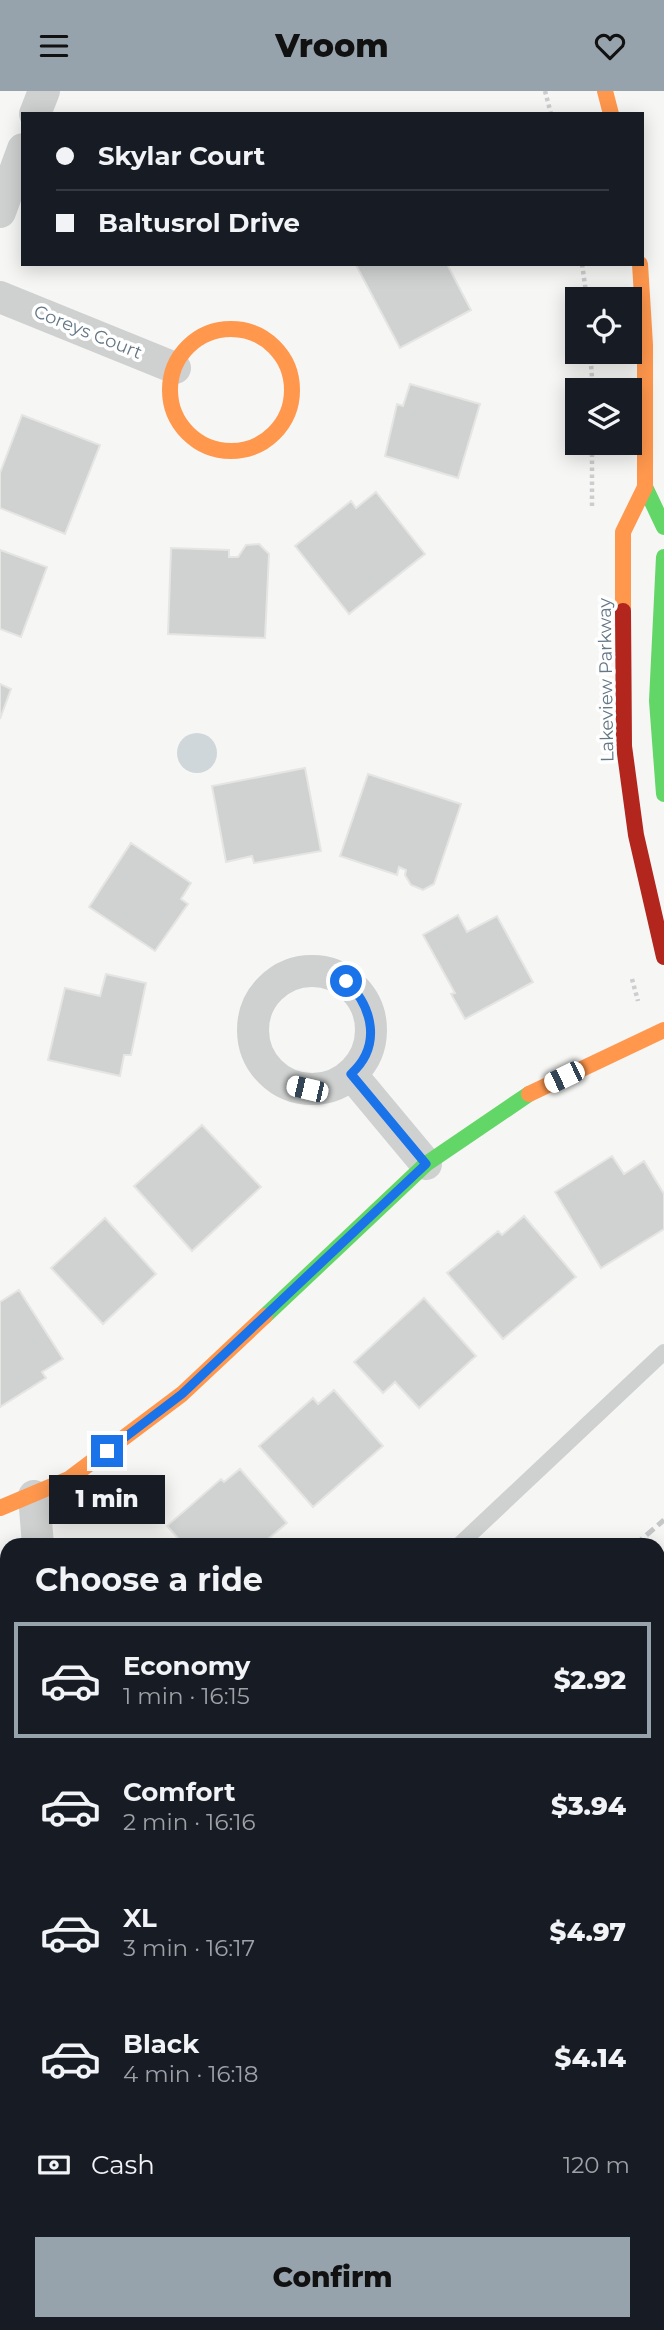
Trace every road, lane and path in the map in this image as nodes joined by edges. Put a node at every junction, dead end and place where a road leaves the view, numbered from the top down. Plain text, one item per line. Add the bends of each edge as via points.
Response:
1 (44, 91) edge
2 (545, 91) edge
3 (604, 91) edge
4 (37, 112) edge
5 (550, 112) edge
6 (610, 112) edge
7 (21, 154) edge
8 (0, 212) edge
9 (582, 266) edge
10 (640, 266) edge
11 (585, 287) edge
12 (0, 297) edge
13 (175, 368) junction
14 (645, 487) junction
15 (664, 527) edge
16 (664, 557) edge
17 (664, 794) edge
18 (664, 957) edge
19 (664, 1030) edge
20 (351, 1074) dead end
21 (426, 1164) junction
22 (664, 1352) edge
23 (34, 1496) junction
24 (0, 1509) edge
25 (37, 1538) edge
26 (466, 1538) edge

1 - 4 street
2 - 5 path
3 - 6 street
7 - 8 street
9 - 11 path
10 - 14 street, Lakeview Parkway
12 - 13 street, Coreys Court
13 - 13 street via 171,400 177,419 204,445 233,451 261,443 278,430 288,412 291,382 280,353 247,331 226,329 206,334 189,346
14 - 15 street, Lakeview Parkway
14 - 18 street, Lakeview Parkway via 623,532 624,746 636,835
16 - 17 street via 657,701
19 - 21 street via 524,1096
20 - 21 street
21 - 23 street via 182,1394 69,1479
22 - 26 lane
23 - 24 street
23 - 25 street

